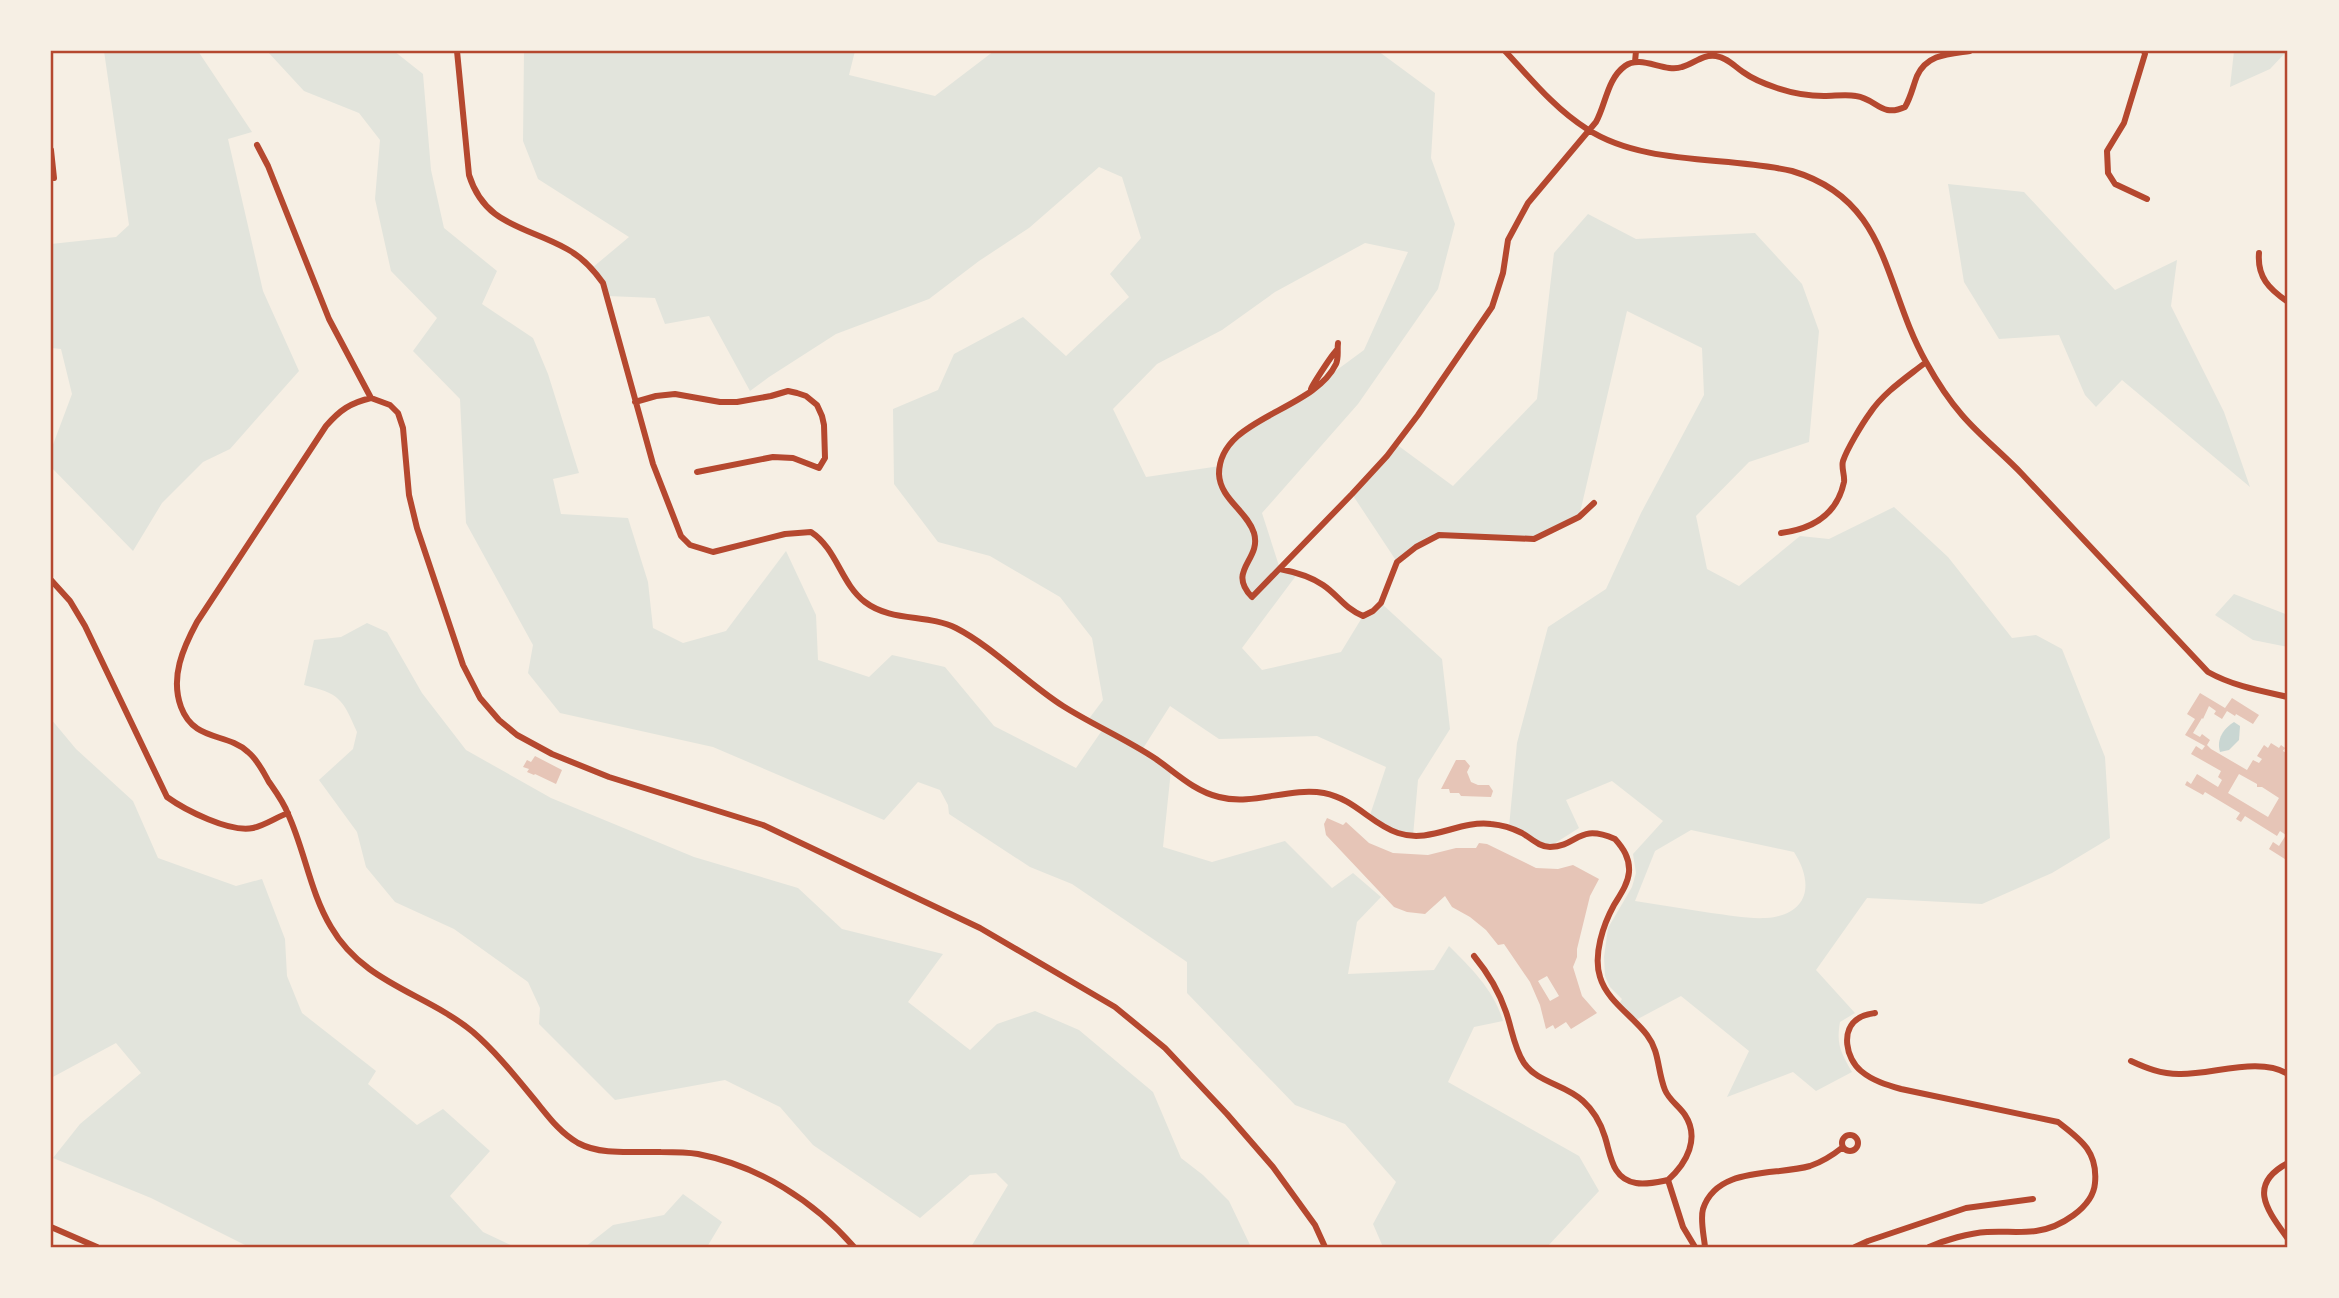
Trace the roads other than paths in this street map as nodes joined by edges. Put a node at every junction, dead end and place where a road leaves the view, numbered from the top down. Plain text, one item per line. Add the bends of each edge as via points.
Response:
1 (457, 51) edge
2 (1505, 51) edge
3 (1636, 51) edge
4 (1970, 51) edge
5 (2145, 52) edge
6 (1636, 62) junction
7 (1590, 131) junction
8 (257, 145) dead end
9 (51, 150) edge
10 (54, 178) dead end
11 (2147, 199) dead end
12 (2259, 253) dead end
13 (2288, 302) edge
14 (1337, 346) dead end
15 (1926, 362) junction
16 (371, 398) junction
17 (635, 402) junction
18 (697, 472) dead end
19 (1594, 503) dead end
20 (1781, 533) dead end
21 (1280, 569) junction
22 (51, 580) edge
23 (2288, 697) edge
24 (288, 813) junction
25 (1474, 956) dead end
26 (1875, 1013) dead end
27 (2131, 1061) dead end
28 (2288, 1074) edge
29 (1843, 1147) dead end
30 (2288, 1163) edge
31 (1668, 1180) junction
32 (2033, 1199) dead end
33 (51, 1227) edge
34 (2288, 1239) edge
35 (96, 1247) edge
36 (854, 1247) edge
37 (1325, 1247) edge
38 (1695, 1247) edge
39 (1705, 1247) edge
40 (1855, 1247) edge
41 (1929, 1247) edge

1 - 17 street via 469,175 478,198 499,217 580,257 603,282
2 - 7 street via 1563,112
3 - 6 street
4 - 6 street via 1930,60 1922,67 1905,107 1896,111 1861,96 1791,93 1759,82 1717,56 1707,55 1674,69
5 - 11 street via 2124,123 2107,151 2108,173 2115,184
6 - 7 street via 1616,76
7 - 15 street via 1639,150 1792,171 1839,193 1858,211 1876,241
7 - 21 street via 1528,203 1507,240 1492,307 1418,415 1378,466
8 - 16 street via 329,318
9 - 10 street
12 - 13 street via 2263,281
14 - 21 street via 1334,367 1319,385 1246,430 1222,455 1219,475 1223,489 1248,521 1255,539 1241,579 1244,588 1252,597
15 - 20 street via 1870,413 1842,463 1845,479 1841,493 1826,516 1801,530
15 - 23 street via 1962,415 2208,672 2242,687
16 - 24 street via 345,407 326,426 181,652 178,695 188,722 206,735 248,751
16 - 37 street via 398,413 417,528 463,665 499,720 552,754 609,777 763,825 980,928 1115,1007 1165,1048 1227,1114 1287,1186
17 - 18 street via 675,394 737,402 788,391 817,405 824,425 825,458 819,468 793,458 773,457
17 - 31 street via 675,526 690,545 713,552 811,532 827,546 852,588 874,609 953,627 1063,706 1208,794 1235,800 1324,793 1357,806 1398,833 1413,836 1471,823 1509,827 1549,847 1594,832 1615,839 1628,859 1629,871 1605,925 1600,977 1654,1043 1665,1091 1689,1123 1693,1137 1689,1152
19 - 21 street via 1579,517 1534,539 1439,535 1397,562 1381,603 1363,616 1323,585
22 - 24 street via 85,626 167,797 184,810 238,827 252,828
24 - 36 street via 317,898 344,948 363,966 472,1031 504,1062 560,1131 582,1145 604,1151 696,1153 732,1163 804,1200
25 - 31 street via 1496,987 1525,1064 1537,1077 1583,1101 1605,1136 1612,1167 1634,1183
26 - 41 street via 1859,1018 1847,1033 1847,1047 1859,1069 1878,1082 1901,1089 2057,1122 2090,1151 2096,1167 2095,1187 2073,1217 2039,1231 1984,1232
27 - 28 street via 2179,1074 2271,1066
29 - 39 street via 1809,1166 1738,1177 1721,1185 1702,1212
30 - 34 street via 2268,1178 2264,1189 2269,1213
31 - 38 street via 1683,1227
32 - 40 street via 1966,1208
33 - 35 street

